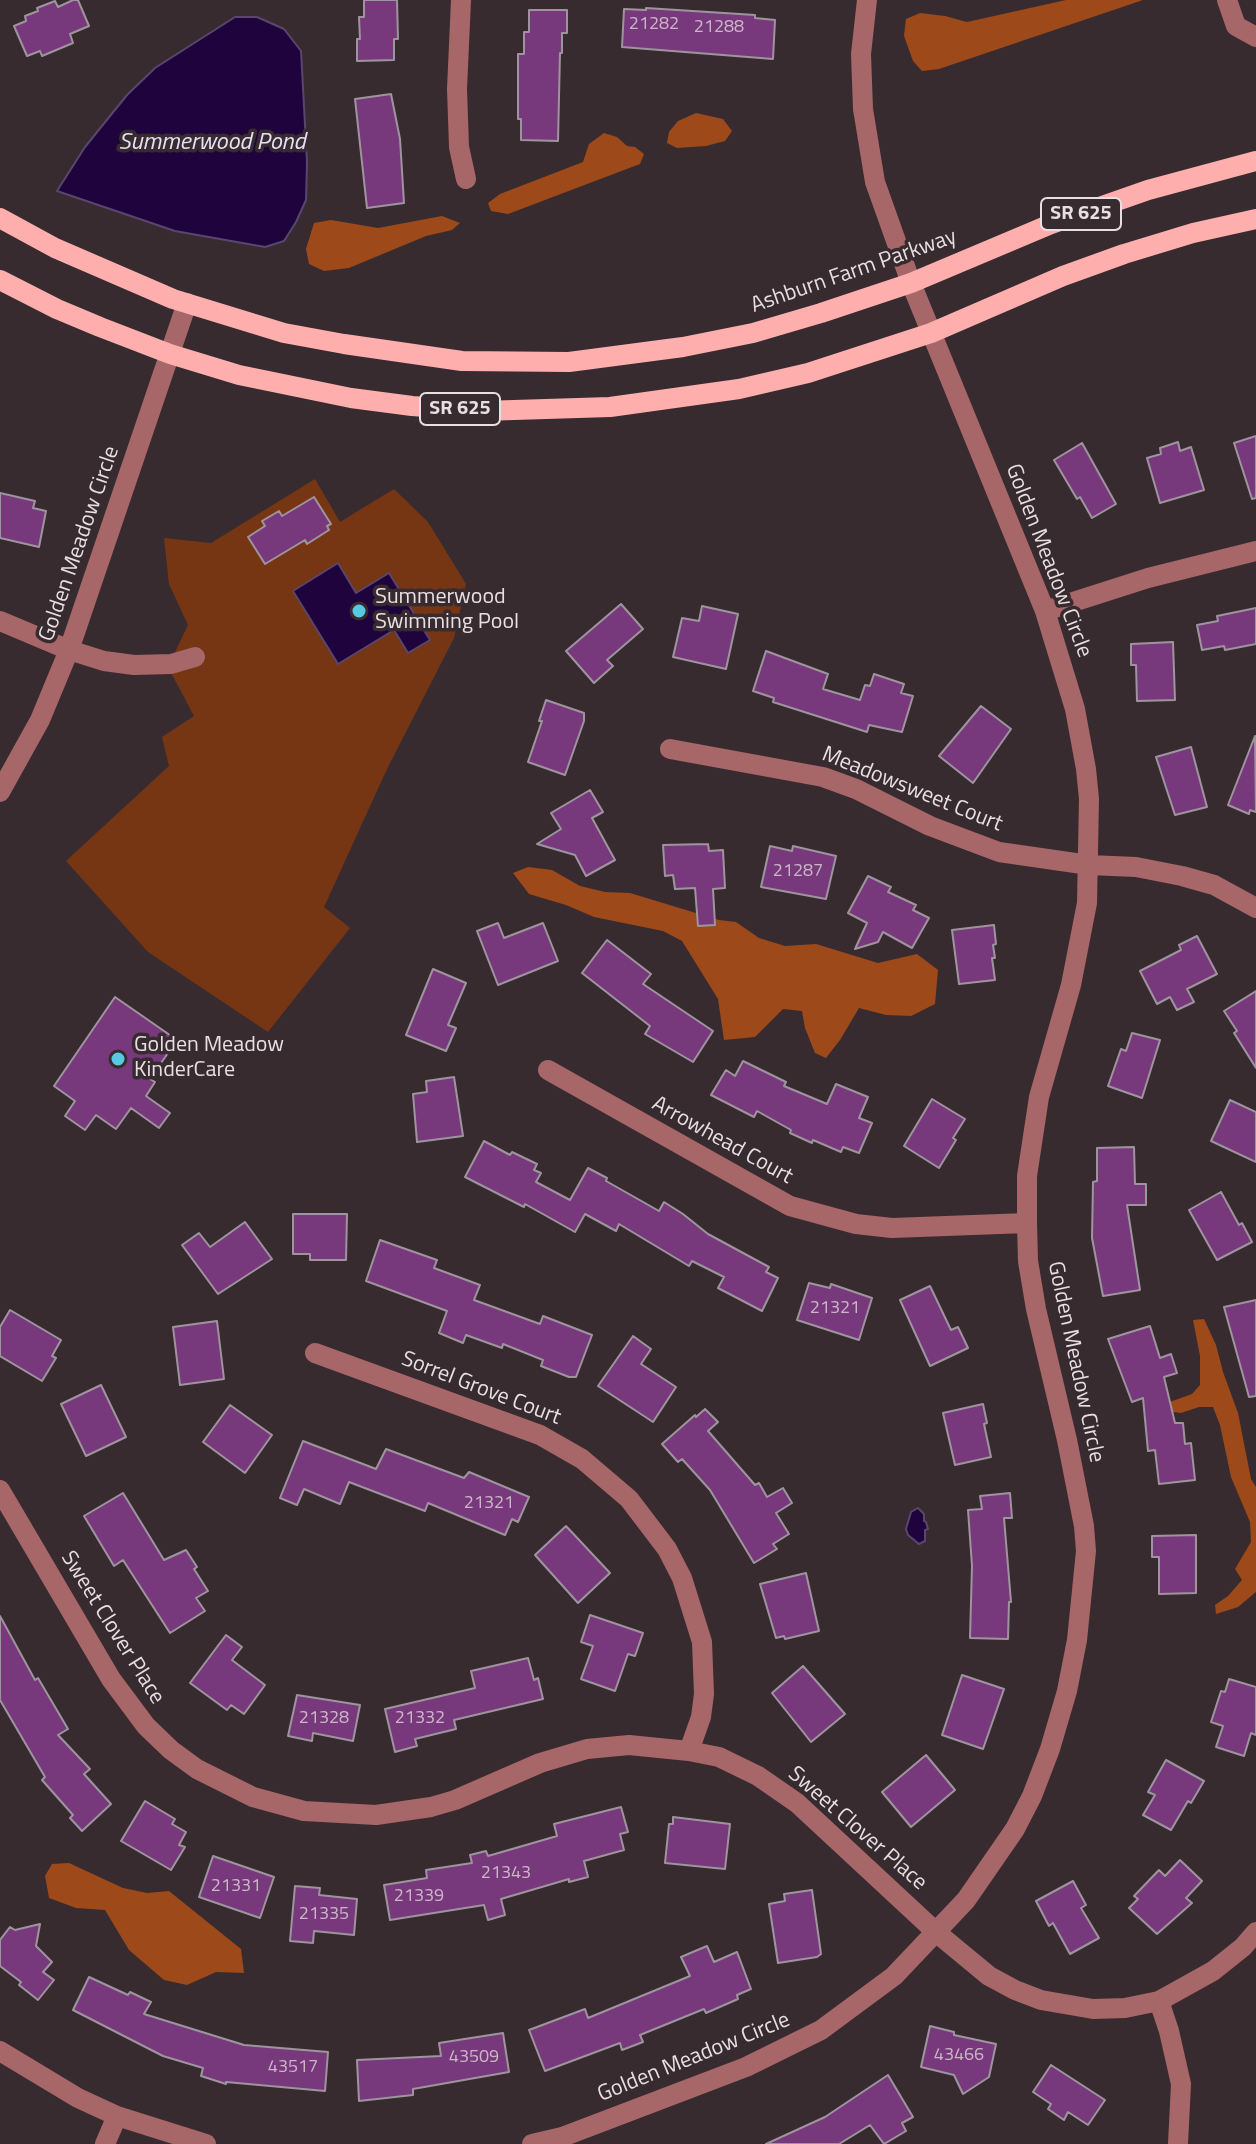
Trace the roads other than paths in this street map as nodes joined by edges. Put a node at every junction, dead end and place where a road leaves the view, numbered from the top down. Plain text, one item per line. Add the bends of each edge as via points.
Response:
1 (461, 0) edge
2 (867, 0) edge
3 (1227, 0) edge
4 (1256, 37) edge
5 (1256, 161) edge
6 (466, 179) dead end
7 (0, 218) edge
8 (1256, 219) edge
9 (0, 280) edge
10 (911, 283) junction
11 (187, 303) junction
12 (931, 333) junction
13 (170, 354) junction
14 (1256, 551) edge
15 (1045, 611) junction
16 (0, 621) edge
17 (69, 650) junction
18 (195, 657) dead end
19 (670, 749) dead end
20 (0, 792) edge
21 (1089, 865) junction
22 (1256, 908) edge
23 (548, 1070) dead end
24 (1027, 1223) junction
25 (315, 1353) dead end
26 (0, 1490) edge
27 (689, 1751) junction
28 (1256, 1932) edge
29 (937, 1933) junction
30 (1159, 2001) junction
31 (0, 2051) edge
32 (117, 2116) junction
33 (105, 2144) edge
34 (206, 2144) edge
35 (532, 2144) edge
36 (1178, 2144) edge

1 - 6 street via 457,89
2 - 10 street, Golden Meadow Circle via 861,54 863,109 875,182
3 - 4 street via 1236,26
5 - 10 main road, Ashburn Farm Parkway / SR 625 via 1148,190 1051,224
7 - 11 main road, Ashburn Farm Parkway / SR 625 via 55,248
8 - 12 main road, SR 625 via 1100,263
9 - 13 main road, SR 625
10 - 11 main road, Ashburn Farm Parkway / SR 625 via 753,333 569,362 462,361 389,351 284,333
10 - 12 street, Golden Meadow Circle
11 - 13 street, Golden Meadow Circle
12 - 13 main road, SR 625 via 739,389 610,407 536,410 426,407 351,398 239,375
12 - 15 street, Golden Meadow Circle
13 - 17 street, Golden Meadow Circle
14 - 15 street
15 - 21 street, Golden Meadow Circle via 1075,709 1086,769
16 - 17 street
17 - 18 street via 134,665
17 - 20 street, Golden Meadow Circle via 40,720
19 - 21 street, Meadowsweet Court via 823,777 971,843
21 - 22 street, Meadowsweet Court via 1182,876 1214,885
21 - 24 street, Golden Meadow Circle via 1071,985 1039,1097 1027,1176
23 - 24 street, Arrowhead Court via 790,1206 892,1228
24 - 29 street, Golden Meadow Circle via 1036,1309 1084,1526 1082,1604 1067,1691 1032,1796 991,1866
25 - 27 street, Sorrel Grove Court via 540,1435 582,1459 629,1499 677,1568 702,1642 704,1694
26 - 27 street, Sweet Clover Place via 137,1715 197,1769 253,1797 304,1811 376,1815 455,1800 587,1749 629,1745
27 - 29 street, Sweet Clover Place via 719,1757 797,1803
28 - 30 street, Sweet Clover Place via 1213,1971
29 - 30 street, Sweet Clover Place via 989,1976 1041,2000 1093,2009
29 - 35 street, Golden Meadow Circle via 865,1999 797,2043 690,2089
30 - 36 street via 1181,2084
31 - 32 street
32 - 33 street
32 - 34 street

